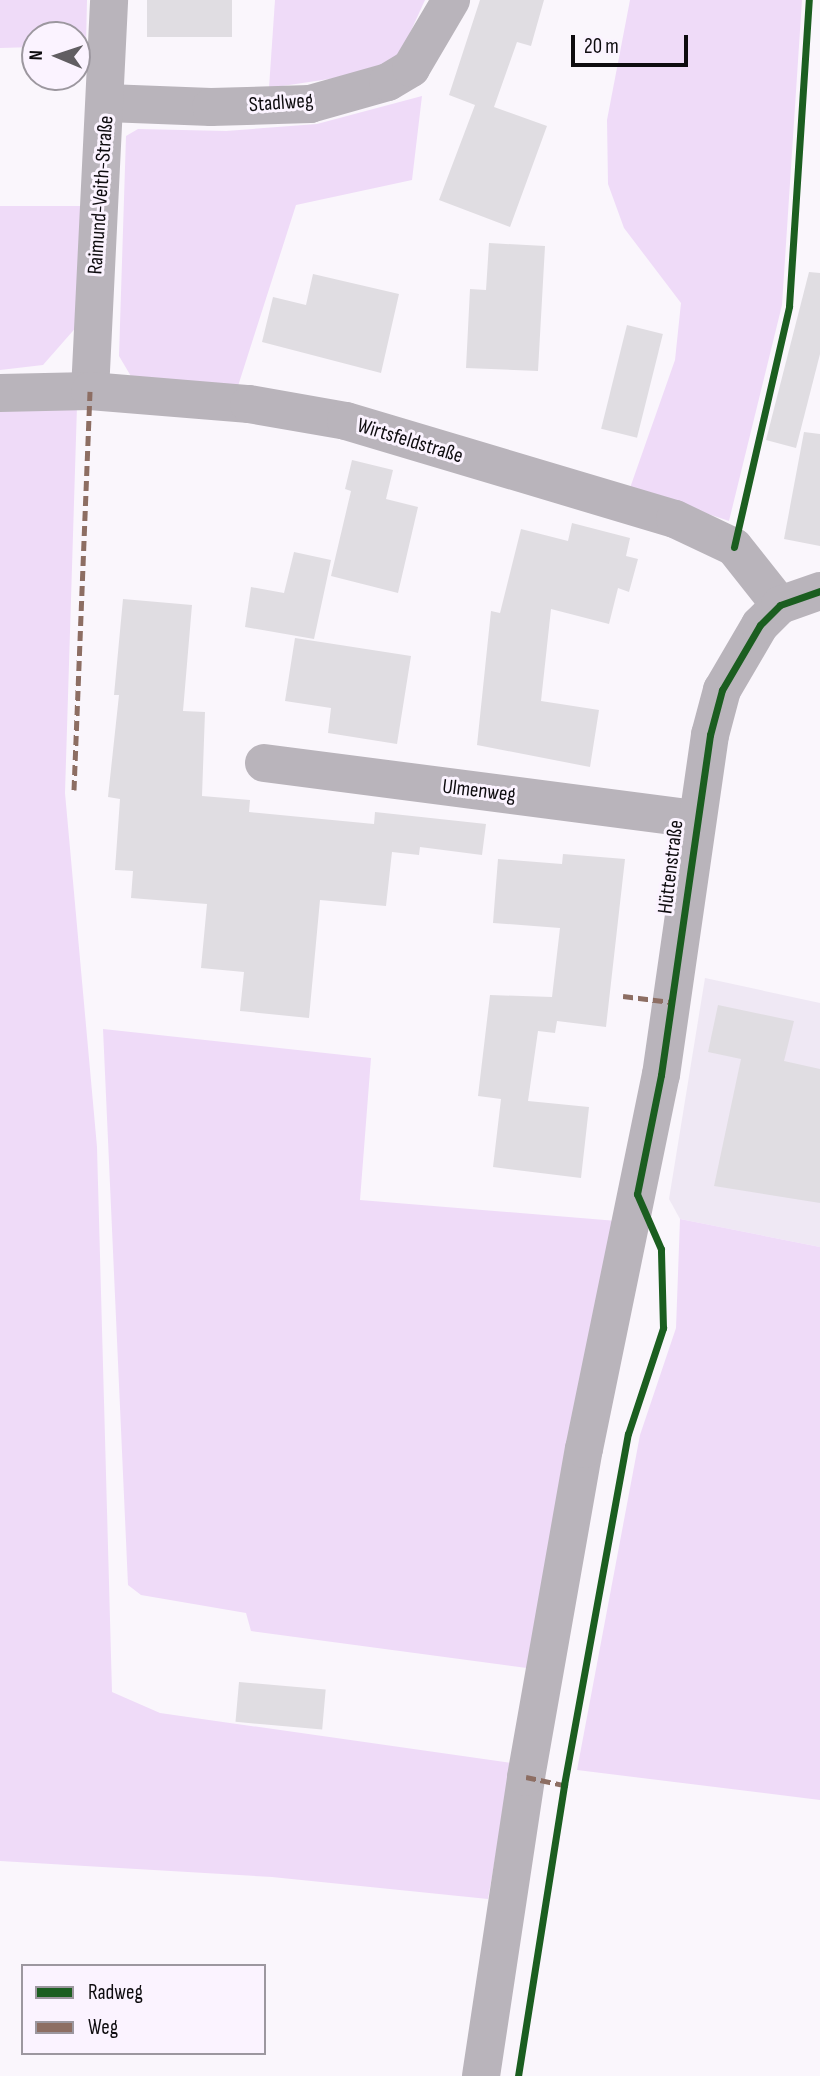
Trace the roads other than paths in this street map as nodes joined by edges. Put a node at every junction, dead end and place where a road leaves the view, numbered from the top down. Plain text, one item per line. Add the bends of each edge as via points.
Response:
1 (109, 0) edge
2 (451, 0) edge
3 (107, 103) junction
4 (90, 391) junction
5 (0, 393) edge
6 (820, 591) edge
7 (780, 605) junction
8 (264, 764) dead end
9 (695, 819) junction
10 (481, 2076) edge

1 - 3 street, Raimund-Veith-Straße
2 - 3 street, Stadlweg via 411,68 388,82 310,104
3 - 4 street, Raimund-Veith-Straße
4 - 5 street, Wirtsfeldstraße
4 - 7 street, Wirtsfeldstraße via 249,404 346,421 675,519 734,547
6 - 7 street
7 - 9 street, Hüttenstraße via 740,654 722,690
8 - 9 street, Ulmenweg
9 - 10 street, Hüttenstraße via 661,1075 613,1301 526,1777

